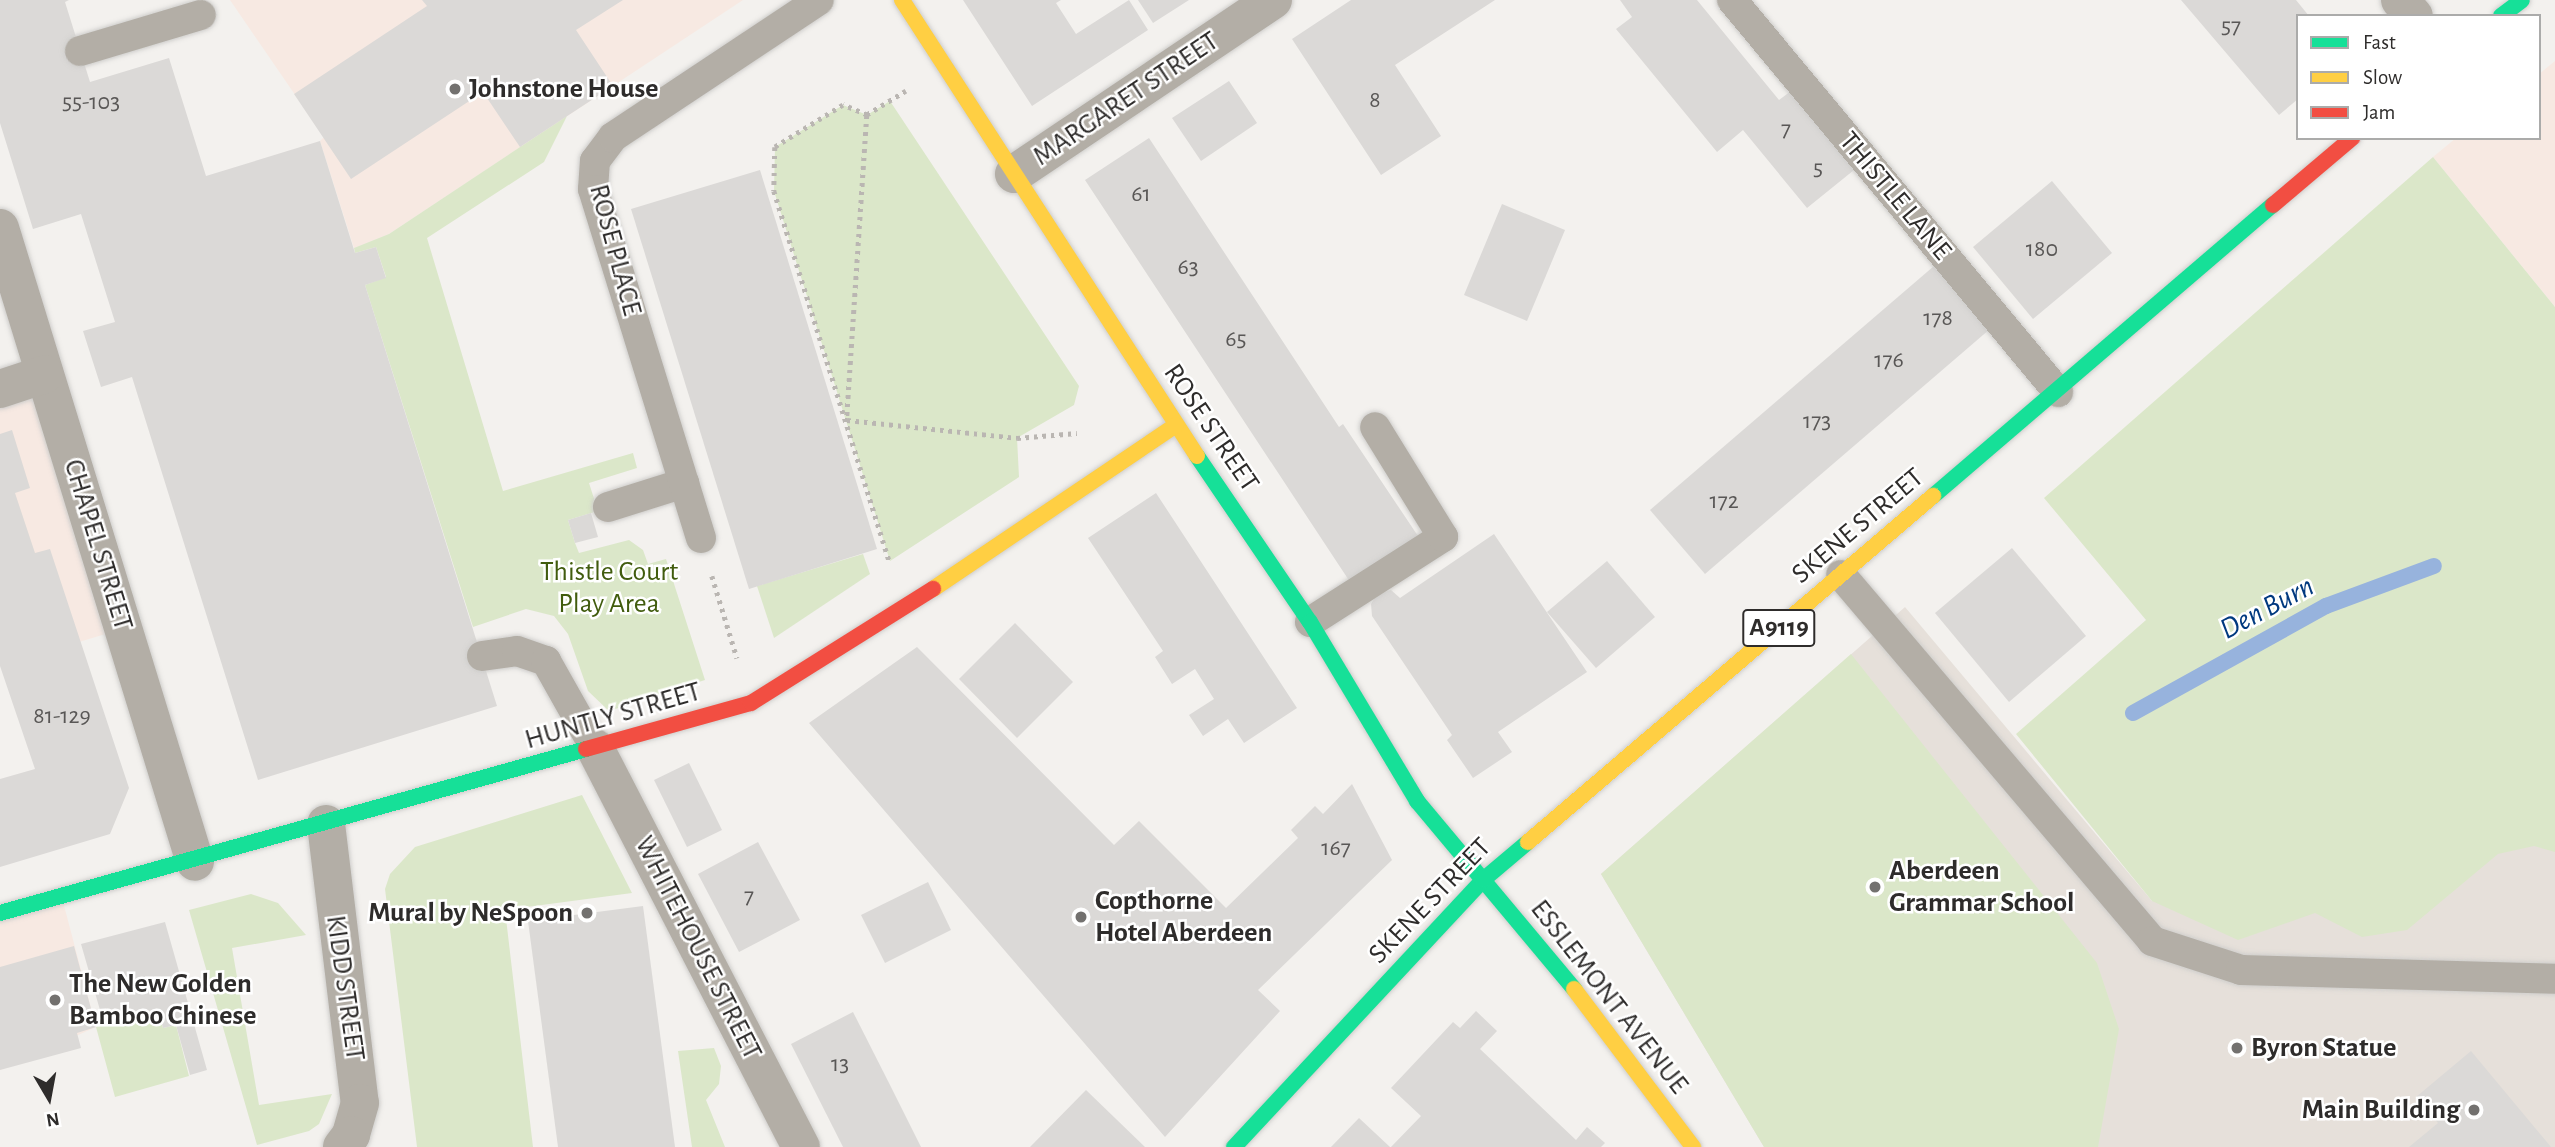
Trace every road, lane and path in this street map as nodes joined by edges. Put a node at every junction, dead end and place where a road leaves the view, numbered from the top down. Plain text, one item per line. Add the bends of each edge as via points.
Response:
1 (819, 0) edge
2 (902, 0) edge
3 (1273, 0) edge
4 (1732, 0) edge
5 (2400, 0) edge
6 (2522, 0) edge
7 (2412, 14) edge
8 (2504, 14) edge
9 (201, 15) dead end
10 (80, 51) dead end
11 (946, 67) junction
12 (867, 115) junction
13 (2350, 140) edge
14 (1014, 174) junction
15 (0, 228) edge
16 (46, 374) junction
17 (0, 388) edge
18 (2058, 391) junction
19 (847, 420) junction
20 (1176, 425) junction
21 (1376, 427) dead end
22 (1083, 433) dead end
23 (684, 483) junction
24 (608, 507) dead end
25 (701, 538) joint
26 (1841, 575) junction
27 (904, 608) junction
28 (1310, 622) junction
29 (482, 656) dead end
30 (751, 703) junction
31 (595, 748) junction
32 (326, 824) junction
33 (195, 862) junction
34 (1483, 880) junction
35 (0, 913) edge
36 (2555, 979) edge
37 (342, 1147) edge
38 (801, 1147) edge
39 (1234, 1147) edge
40 (1693, 1147) edge

1 - 23 lane, ROSE PLACE via 613,137 595,161 593,189
2 - 11 street, ROSE STREET
3 - 14 street, MARGARET STREET
4 - 18 lane, THISTLE LANE
5 - 7 street
6 - 8 street
9 - 10 lane
11 - 12 path
11 - 14 street, ROSE STREET
12 - 19 path
12 - 19 path via 843,105 775,147 774,191
13 - 18 street, SKENE STREET / A9119
14 - 20 street, ROSE STREET
15 - 16 street, CHAPEL STREET
16 - 17 street
16 - 33 street, CHAPEL STREET
18 - 26 street, SKENE STREET / A9119
19 - 22 path via 1017,438
19 - 27 path
20 - 27 street, HUNTLY STREET
20 - 28 street, ROSE STREET
21 - 28 lane via 1443,537
23 - 24 lane
23 - 25 lane, ROSE PLACE
25 - 30 path
26 - 34 street, SKENE STREET / A9119
26 - 36 lane via 2152,941 2241,970
27 - 30 street, HUNTLY STREET
28 - 34 street, ROSE STREET via 1417,801
29 - 31 lane via 517,651 546,661
30 - 31 street, HUNTLY STREET
31 - 32 street, HUNTLY STREET
31 - 38 street, WHITEHOUSE STREET
32 - 33 street, HUNTLY STREET
32 - 37 street, KIDD STREET via 360,1103 351,1135
33 - 35 street, HUNTLY STREET
34 - 39 street, SKENE STREET / A9119
34 - 40 street, ESSLEMONT AVENUE via 1566,979

